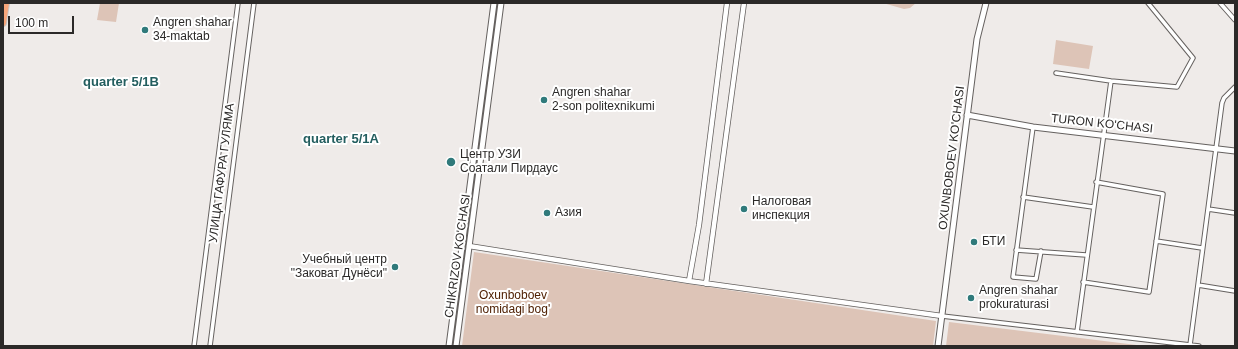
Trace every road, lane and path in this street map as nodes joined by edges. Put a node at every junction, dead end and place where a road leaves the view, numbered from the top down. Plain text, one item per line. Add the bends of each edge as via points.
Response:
1 (6, 3) edge
2 (238, 3) edge
3 (254, 3) edge
4 (494, 3) edge
5 (501, 3) edge
6 (727, 3) edge
7 (744, 3) edge
8 (986, 3) edge
9 (1148, 3) edge
10 (1155, 3) edge
11 (1220, 3) edge
12 (1151, 7) junction
13 (1235, 20) edge
14 (3, 23) edge
15 (1056, 73) dead end
16 (1110, 81) junction
17 (1235, 87) edge
18 (967, 116) junction
19 (1033, 127) junction
20 (1103, 134) junction
21 (1217, 148) junction
22 (1235, 151) edge
23 (1096, 182) junction
24 (1023, 197) junction
25 (1093, 207) junction
26 (1208, 209) junction
27 (1235, 213) edge
28 (1156, 241) junction
29 (469, 246) junction
30 (1202, 248) junction
31 (1016, 250) junction
32 (1041, 251) junction
33 (1086, 255) junction
34 (689, 281) junction
35 (1083, 282) junction
36 (706, 284) junction
37 (1198, 285) junction
38 (1235, 290) edge
39 (942, 316) junction
40 (1077, 332) junction
41 (1190, 345) junction
42 (194, 346) edge
43 (210, 346) edge
44 (449, 346) edge
45 (456, 346) edge
46 (938, 346) edge
47 (1199, 346) edge

1 - 14 highway
2 - 42 street
3 - 43 street, УЛИЦА ГАФУРА ГУЛЯМА
4 - 44 main road, CHIKRIZOV KO'CHASI
5 - 29 main road, CHIKRIZOV KO'CHASI
6 - 34 street via 699,226
7 - 36 street
8 - 18 main road, OXUNBOBOEV KO'CHASI via 976,39
9 - 12 street
10 - 12 street
11 - 13 street
12 - 16 street via 1193,60 1175,87
15 - 16 street
16 - 20 street
17 - 21 street via 1222,103
18 - 19 main road, TURON KO'CHASI
18 - 39 main road, OXUNBOBOEV KO'CHASI
19 - 20 main road, TURON KO'CHASI
19 - 24 street
20 - 21 main road, TURON KO'CHASI
20 - 23 street
21 - 22 main road, TURON KO'CHASI
21 - 26 street
23 - 25 street
23 - 28 street via 1163,194
24 - 25 street
24 - 31 street
25 - 33 street
26 - 27 street
26 - 30 street
28 - 30 street
28 - 35 street via 1149,292
29 - 34 street
29 - 45 main road, CHIKRIZOV KO'CHASI
30 - 37 street
31 - 32 street
31 - 32 street via 1012,277 1036,279
32 - 33 street
33 - 35 street
34 - 36 street
35 - 40 street
36 - 39 street
37 - 38 street
37 - 41 street
39 - 40 street
39 - 46 main road, OXUNBOBOEV KO'CHASI
40 - 41 street
41 - 47 street

